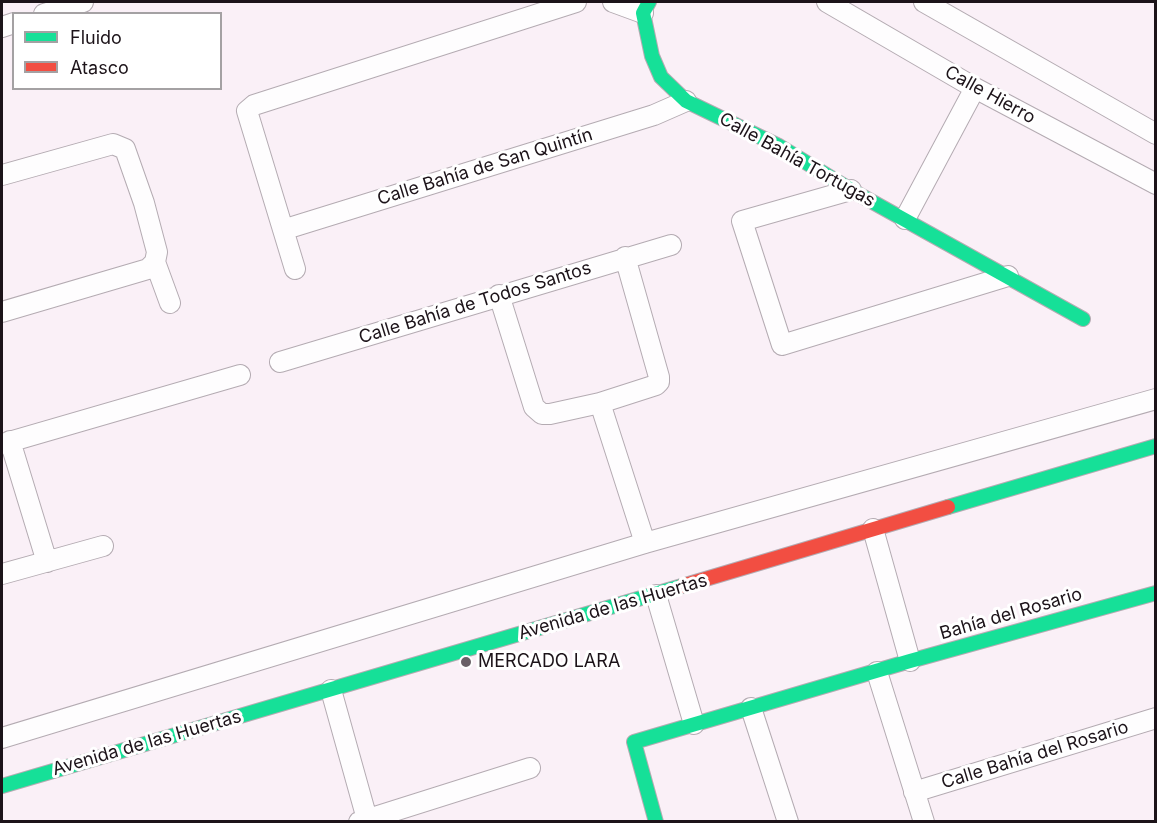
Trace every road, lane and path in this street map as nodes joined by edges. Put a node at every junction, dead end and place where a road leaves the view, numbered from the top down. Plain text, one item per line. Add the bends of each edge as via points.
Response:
1 (83, 2) edge
2 (576, 2) edge
3 (613, 2) edge
4 (827, 2) edge
5 (924, 2) edge
6 (63, 4) edge
7 (646, 7) edge
8 (48, 12) edge
9 (975, 88) junction
10 (686, 101) junction
11 (1155, 134) edge
12 (2, 175) edge
13 (1155, 184) edge
14 (851, 190) junction
15 (905, 219) junction
16 (283, 226) junction
17 (671, 244) dead end
18 (625, 257) junction
19 (155, 262) junction
20 (295, 269) dead end
21 (1008, 276) junction
22 (500, 295) junction
23 (170, 303) dead end
24 (2, 312) edge
25 (1083, 319) dead end
26 (280, 362) dead end
27 (240, 375) dead end
28 (1155, 399) edge
29 (600, 403) junction
30 (6, 442) edge
31 (1155, 446) edge
32 (873, 529) junction
33 (645, 543) junction
34 (103, 546) dead end
35 (46, 562) junction
36 (2, 574) edge
37 (1155, 593) edge
38 (656, 595) junction
39 (910, 662) junction
40 (877, 672) junction
41 (331, 690) junction
42 (751, 708) junction
43 (1155, 718) edge
44 (694, 724) junction
45 (2, 738) edge
46 (530, 768) dead end
47 (2, 786) edge
48 (915, 792) junction
49 (363, 820) edge
50 (656, 822) edge
51 (788, 822) edge
52 (924, 822) edge

1 - 6 street
2 - 16 street via 254,105 247,111 249,120
3 - 7 street
4 - 9 street, Calle Hierro
5 - 11 street
6 - 8 street
7 - 10 street, Calle Bahía Tortugas via 649,48 661,76
9 - 13 street, Calle Hierro
9 - 15 street
10 - 14 street, Calle Bahía Tortugas via 779,146
10 - 16 street, Calle Bahía de San Quintín via 643,119 289,228
12 - 19 street via 113,144 125,148 158,252
14 - 15 street, Calle Bahía Tortugas
14 - 21 street via 742,221 782,345
15 - 21 street, Calle Bahía Tortugas
16 - 20 street
17 - 18 street, Calle Bahía de Todos Santos
18 - 22 street, Calle Bahía de Todos Santos
18 - 29 street via 659,382
19 - 23 street
19 - 24 street via 148,269
21 - 25 street, Calle Bahía Tortugas
22 - 26 street, Calle Bahía de Todos Santos
22 - 29 street via 534,407 542,414 550,414
27 - 30 street
28 - 33 street
29 - 33 street
30 - 35 street
31 - 32 street, Avenida de las Huertas
32 - 38 street, Avenida de las Huertas
32 - 39 street
33 - 45 street
34 - 35 street
35 - 36 street
37 - 39 street, Bahía del Rosario
38 - 41 street, Avenida de las Huertas
38 - 44 street
39 - 40 street, Bahía del Rosario
40 - 42 street, Bahía del Rosario
40 - 48 street
41 - 47 street, Avenida de las Huertas
41 - 49 street
42 - 44 street, Bahía del Rosario
42 - 51 street
43 - 48 street, Calle Bahía del Rosario
44 - 50 street, Bahía del Rosario via 634,742
46 - 49 street
48 - 52 street

